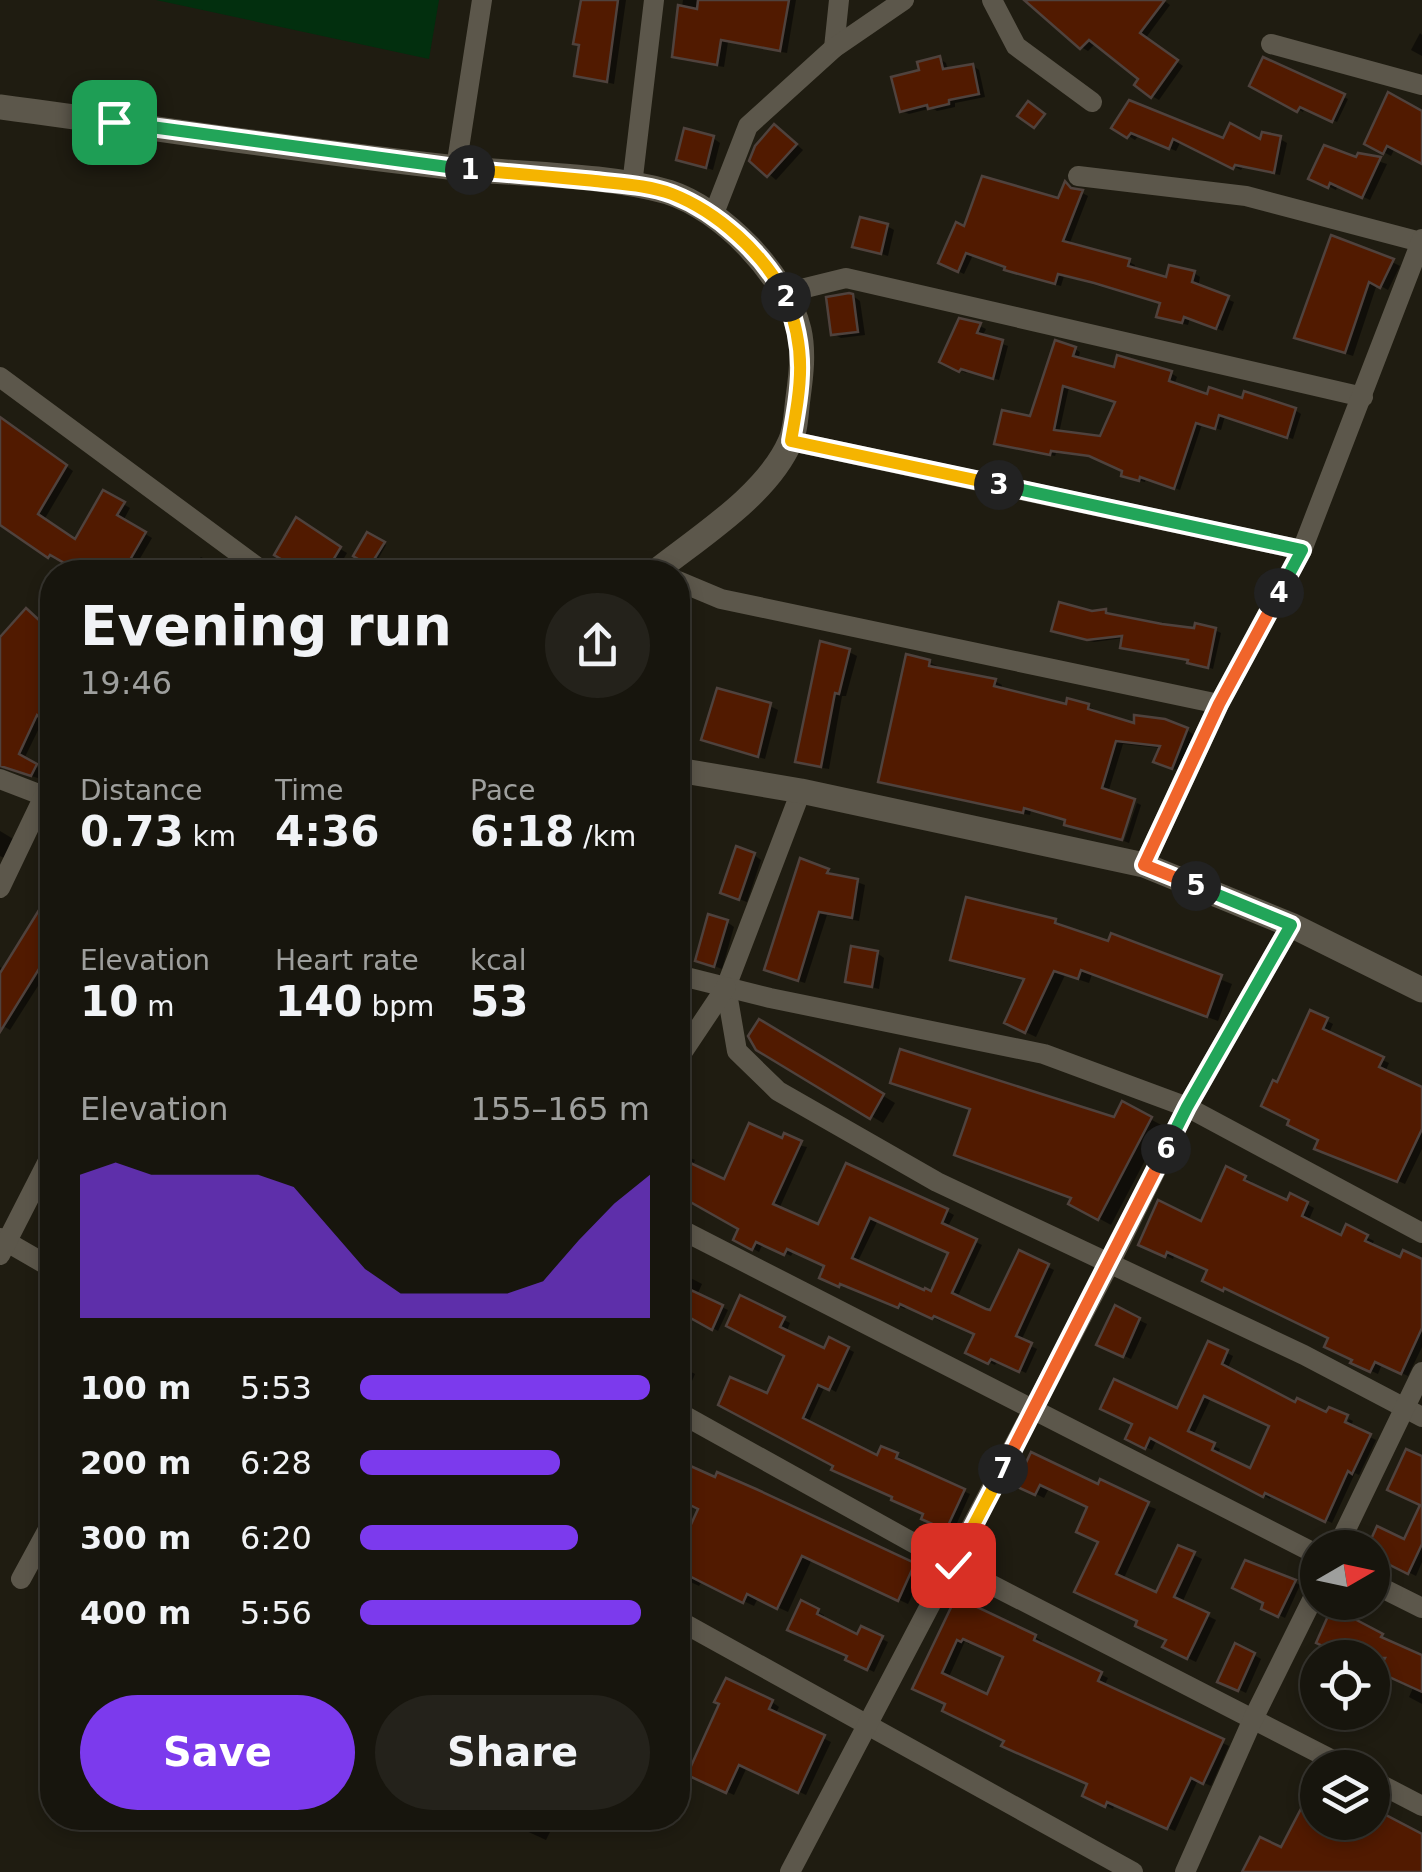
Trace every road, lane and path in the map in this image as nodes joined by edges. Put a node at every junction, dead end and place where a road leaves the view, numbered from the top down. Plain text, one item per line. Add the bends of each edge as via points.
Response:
1 (482, 0) edge
2 (654, 0) edge
3 (839, 0) edge
4 (904, 0) edge
5 (992, 0) edge
6 (1270, 44) dead end
7 (834, 48) junction
8 (1422, 84) edge
9 (1092, 102) dead end
10 (0, 107) edge
11 (456, 168) junction
12 (1078, 176) dead end
13 (632, 185) junction
14 (713, 216) junction
15 (1421, 240) edge
16 (784, 293) junction
17 (0, 376) edge
18 (1363, 397) junction
19 (791, 441) junction
20 (1302, 550) junction
21 (248, 560) edge
22 (670, 560) edge
23 (690, 586) edge
24 (1219, 704) junction
25 (690, 772) edge
26 (0, 779) edge
27 (40, 786) edge
28 (801, 791) junction
29 (40, 804) edge
30 (1144, 865) junction
31 (0, 888) edge
32 (1291, 925) junction
33 (690, 978) edge
34 (726, 987) junction
35 (1422, 990) edge
36 (690, 1041) edge
37 (1187, 1107) junction
38 (40, 1175) edge
39 (1422, 1232) edge
40 (690, 1234) edge
41 (2, 1245) edge
42 (40, 1262) edge
43 (1110, 1263) junction
44 (1422, 1372) edge
45 (1032, 1412) junction
46 (1412, 1412) edge
47 (690, 1419) edge
48 (1347, 1530) edge
49 (40, 1544) edge
50 (1300, 1547) edge
51 (953, 1565) junction
52 (21, 1580) dead end
53 (1390, 1592) edge
54 (1422, 1608) edge
55 (1302, 1620) edge
56 (690, 1627) edge
57 (1253, 1719) junction
58 (868, 1727) junction
59 (1313, 1750) edge
60 (1390, 1789) edge
61 (1422, 1806) edge
62 (790, 1872) edge
63 (1133, 1872) edge
64 (1185, 1872) edge

1 - 11 street
2 - 13 street
3 - 7 street
4 - 7 street
5 - 9 street via 1016,46
6 - 8 street
7 - 14 street via 748,126
10 - 11 street
11 - 13 street
12 - 15 street via 1246,196
13 - 14 street via 671,193
14 - 16 street via 769,268
15 - 18 street
16 - 18 street via 846,278
16 - 19 street via 799,330 802,370
17 - 21 street
18 - 20 street
19 - 20 street
19 - 22 street via 756,491
20 - 24 street
23 - 24 street via 720,599
24 - 30 street
25 - 28 street
26 - 27 street
28 - 30 street
28 - 34 street
29 - 31 street
30 - 32 street
32 - 35 street
32 - 37 street
33 - 34 street
34 - 36 street
34 - 37 street via 1044,1054
34 - 43 street via 737,1051 778,1091 936,1182
37 - 39 street
37 - 43 street
38 - 41 street
40 - 45 street
41 - 42 street
43 - 45 street
43 - 46 street
44 - 46 street
45 - 50 street
45 - 51 street
46 - 48 street
47 - 51 street
49 - 52 street
51 - 57 street
51 - 58 street
53 - 54 street
55 - 57 street
56 - 58 street
57 - 59 street
57 - 64 street
58 - 62 street
58 - 63 street
60 - 61 street

